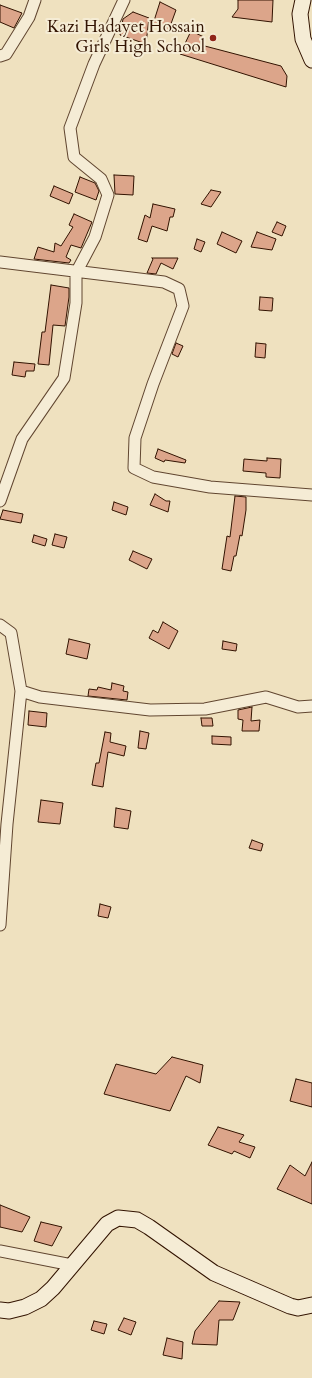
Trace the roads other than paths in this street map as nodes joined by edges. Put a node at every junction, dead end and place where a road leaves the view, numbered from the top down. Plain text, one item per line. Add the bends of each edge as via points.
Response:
1 (35, 0) edge
2 (124, 0) edge
3 (303, 0) edge
4 (0, 56) edge
5 (312, 60) edge
6 (0, 262) edge
7 (76, 272) junction
8 (312, 495) edge
9 (0, 501) edge
10 (0, 625) edge
11 (21, 691) junction
12 (312, 706) edge
13 (0, 925) edge
14 (0, 1251) edge
15 (72, 1265) junction
16 (312, 1305) edge
17 (0, 1310) edge

1 - 4 street via 29,17 6,54
2 - 7 street via 94,64 70,128 74,158 101,179 108,195 95,237
3 - 5 main road via 300,14 303,39
6 - 7 street
7 - 8 street via 164,282 179,289 183,306 135,438 134,468 153,477 210,487
7 - 9 street via 76,303 64,378 22,439
10 - 11 street via 11,633
11 - 12 street via 40,697 150,710 205,709 266,698 298,707
11 - 13 street via 7,824
14 - 15 street
15 - 16 main road via 107,1224 118,1218 128,1218 149,1227 214,1273 294,1307 306,1308
15 - 17 main road via 41,1299 25,1307 9,1311

